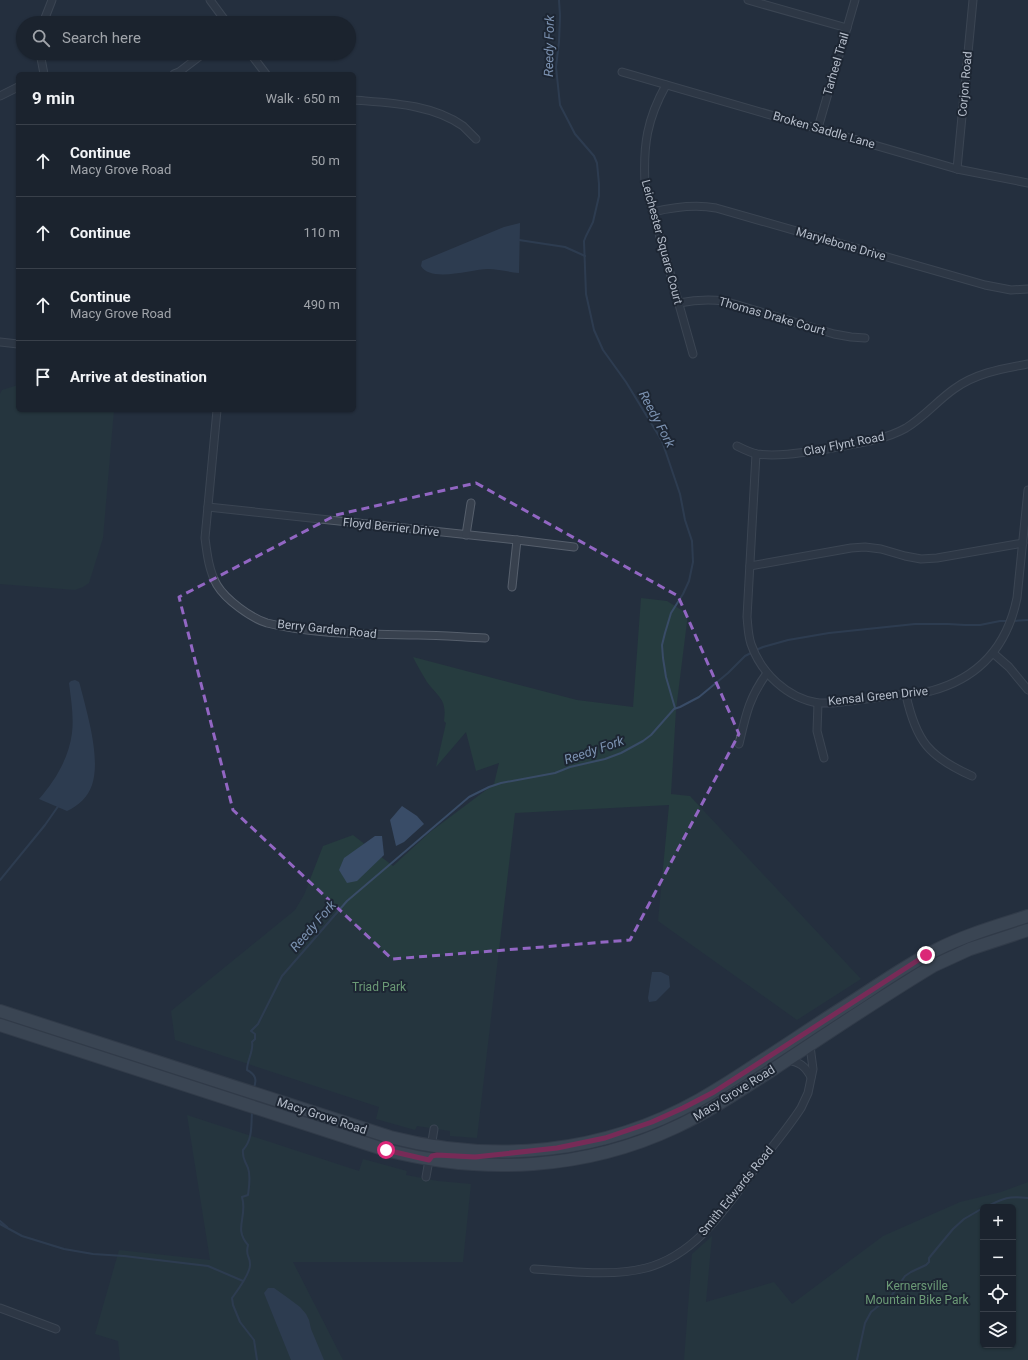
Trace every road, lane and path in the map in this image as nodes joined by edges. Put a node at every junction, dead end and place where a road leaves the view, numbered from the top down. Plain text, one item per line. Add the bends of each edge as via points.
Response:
1 (52, 0) edge
2 (210, 0) edge
3 (748, 0) edge
4 (855, 0) edge
5 (973, 0) edge
6 (761, 2) edge
7 (46, 16) edge
8 (223, 16) edge
9 (847, 28) junction
10 (41, 60) edge
11 (195, 60) edge
12 (255, 60) edge
13 (44, 72) edge
14 (179, 72) edge
15 (264, 72) edge
16 (622, 72) dead end
17 (666, 85) junction
18 (16, 89) edge
19 (0, 96) edge
20 (356, 100) edge
21 (818, 128) junction
22 (476, 139) dead end
23 (958, 169) junction
24 (1028, 184) edge
25 (653, 212) junction
26 (1028, 289) edge
27 (679, 303) junction
28 (865, 338) dead end
29 (0, 342) edge
30 (16, 344) edge
31 (693, 354) dead end
32 (1028, 364) edge
33 (217, 412) edge
34 (738, 446) dead end
35 (756, 454) junction
36 (1028, 490) edge
37 (471, 503) dead end
38 (208, 507) junction
39 (466, 535) junction
40 (517, 540) junction
41 (1022, 543) junction
42 (574, 547) dead end
43 (750, 566) junction
44 (512, 587) dead end
45 (485, 638) dead end
46 (993, 653) junction
47 (767, 673) junction
48 (1028, 690) edge
49 (906, 695) junction
50 (818, 702) junction
51 (739, 744) dead end
52 (824, 758) dead end
53 (972, 776) dead end
54 (1028, 916) edge
55 (1028, 920) edge
56 (1028, 930) edge
57 (986, 944) junction
58 (0, 1011) edge
59 (0, 1025) edge
60 (793, 1040) junction
61 (810, 1046) junction
62 (787, 1060) junction
63 (811, 1077) junction
64 (721, 1103) junction
65 (434, 1129) dead end
66 (321, 1130) junction
67 (431, 1147) junction
68 (524, 1152) junction
69 (429, 1160) junction
70 (426, 1177) dead end
71 (534, 1269) dead end
72 (0, 1308) edge
73 (56, 1329) dead end

1 - 7 street
2 - 8 street
3 - 6 street
4 - 9 street, Tarheel Trail
5 - 23 street, Corjon Road
6 - 9 street
9 - 21 street, Tarheel Trail
10 - 13 street
11 - 14 street
12 - 15 street
16 - 17 street, Broken Saddle Lane
17 - 21 street, Broken Saddle Lane
17 - 25 street, Leichester Square Court via 649,124 643,160 645,184
18 - 19 street
20 - 22 street via 426,109 462,126
21 - 23 street, Broken Saddle Lane
23 - 24 street, Broken Saddle Lane
25 - 26 street, Marylebone Drive via 695,205 716,208 985,285 1011,290
25 - 27 street, Leichester Square Court
27 - 28 street, Thomas Drake Court via 710,299 724,301 834,334
27 - 31 street, Leichester Square Court
29 - 30 street
32 - 35 street, Clay Flynt Road via 998,369 965,382 914,422 879,439 795,454
33 - 38 street, Berry Garden Road
34 - 35 street, Clay Flynt Road
35 - 43 street, Kensal Green Drive
36 - 41 street, Kensal Green Drive
37 - 39 street
38 - 39 street, Floyd Berrier Drive
38 - 45 street, Berry Garden Road via 205,538 217,585 228,598 252,616 266,622 303,629 374,635
39 - 40 street, Floyd Berrier Drive
40 - 42 street, Floyd Berrier Drive
40 - 44 street
41 - 43 street via 921,559 873,548 851,548
41 - 46 street, Kensal Green Drive via 1014,612 1006,634
43 - 47 street, Kensal Green Drive via 748,629 751,644
46 - 48 street via 1010,667
46 - 49 street, Kensal Green Drive via 961,680 946,687
47 - 50 street, Kensal Green Drive via 791,693
47 - 51 street via 750,702
49 - 50 street, Kensal Green Drive via 834,703
49 - 53 street via 915,728 923,741 936,756
50 - 52 street via 817,731
54 - 60 main road, Macy Grove Road via 965,937 926,955
55 - 57 main road via 989,936
56 - 57 main road, Macy Grove Road
57 - 61 main road, Macy Grove Road via 933,966
58 - 67 main road, Macy Grove Road via 376,1133
59 - 66 main road, Macy Grove Road
60 - 64 main road via 793,1047 789,1051
60 - 68 main road, Macy Grove Road via 698,1101 652,1122 622,1134 589,1142
61 - 62 main road, Macy Grove Road
61 - 63 street, Smith Edwards Road via 813,1069
62 - 63 street via 802,1064
62 - 64 main road, Macy Grove Road
63 - 71 street, Smith Edwards Road via 805,1101 796,1115 709,1227 684,1251 666,1262 634,1271
64 - 69 main road, Macy Grove Road via 652,1137 576,1159 503,1166
65 - 67 street
66 - 67 main road via 418,1151
66 - 69 main road, Macy Grove Road
67 - 68 main road, Macy Grove Road via 477,1152
68 - 69 main road via 467,1157 437,1155
69 - 70 street
72 - 73 street

